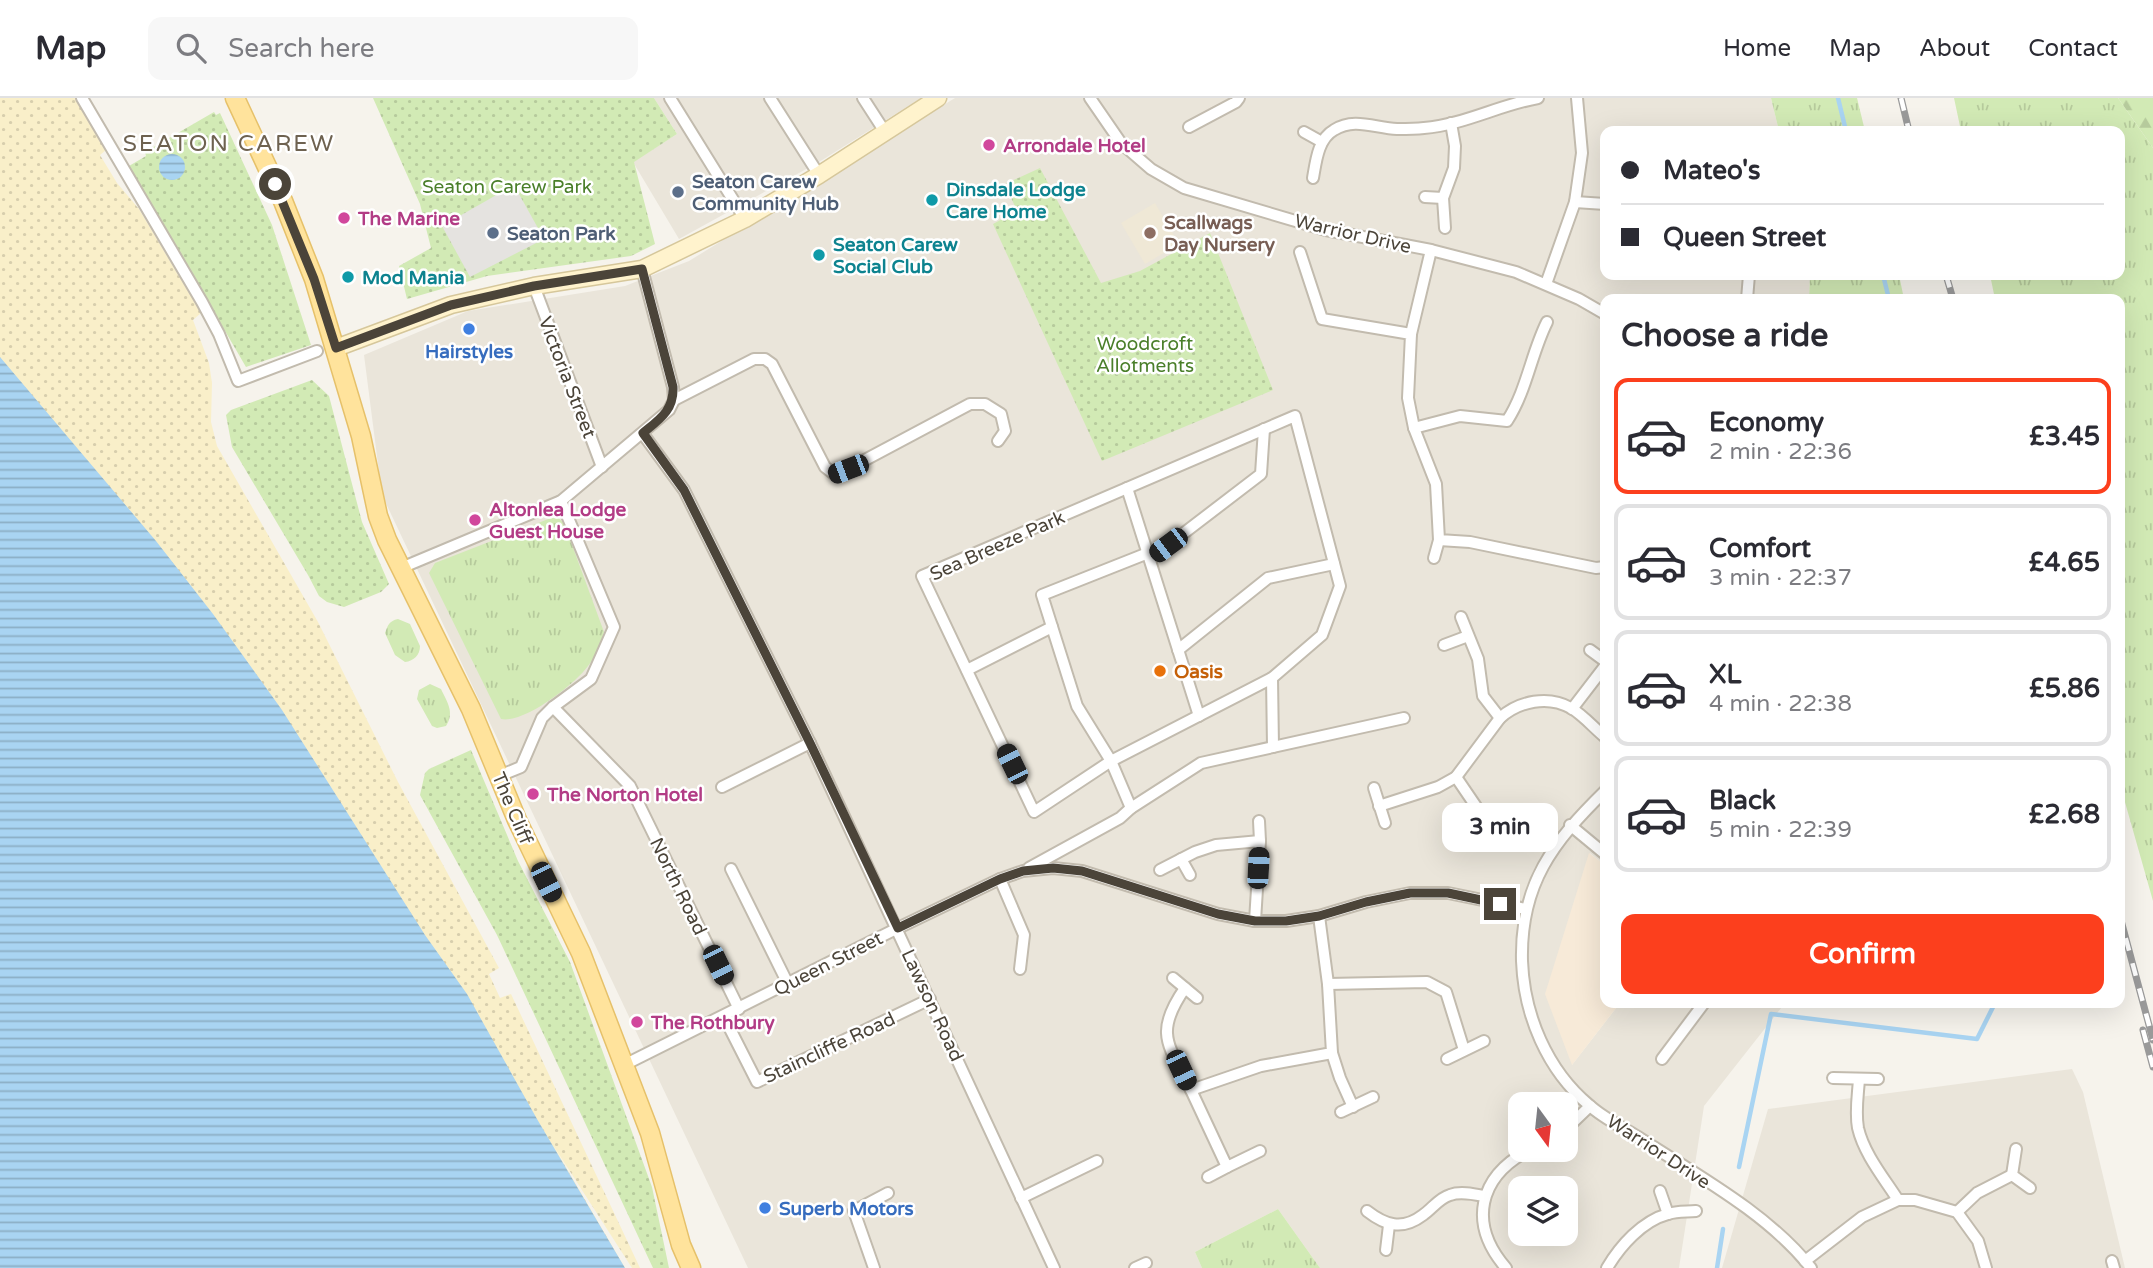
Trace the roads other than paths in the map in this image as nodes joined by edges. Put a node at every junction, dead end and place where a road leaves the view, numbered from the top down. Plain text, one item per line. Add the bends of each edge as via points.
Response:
1 (82, 98) edge
2 (235, 98) edge
3 (670, 98) edge
4 (770, 98) edge
5 (863, 98) edge
6 (938, 98) edge
7 (1090, 98) edge
8 (1239, 98) edge
9 (1538, 98) edge
10 (1577, 98) edge
11 (1451, 123) junction
12 (1189, 127) dead end
13 (886, 132) junction
14 (1304, 132) dead end
15 (1322, 142) junction
16 (819, 175) junction
17 (1313, 178) dead end
18 (1425, 197) dead end
19 (1443, 198) junction
20 (1575, 201) junction
21 (1600, 204) edge
22 (745, 219) junction
23 (1445, 228) dead end
24 (1431, 250) junction
25 (1300, 252) dead end
26 (642, 269) junction
27 (1546, 284) junction
28 (534, 286) junction
29 (1600, 311) edge
30 (1547, 322) dead end
31 (1411, 334) junction
32 (336, 348) junction
33 (317, 351) dead end
34 (674, 400) junction
35 (1415, 428) junction
36 (1264, 429) junction
37 (643, 433) junction
38 (998, 441) dead end
39 (602, 467) junction
40 (1128, 488) junction
41 (561, 501) junction
42 (1439, 540) junction
43 (1149, 556) junction
44 (1434, 558) dead end
45 (1334, 564) junction
46 (401, 568) junction
47 (1600, 568) edge
48 (1461, 617) dead end
49 (1052, 627) junction
50 (1468, 636) junction
51 (1444, 645) dead end
52 (1178, 650) junction
53 (1590, 650) dead end
54 (1600, 659) edge
55 (967, 670) junction
56 (1600, 671) edge
57 (1272, 678) junction
58 (553, 707) junction
59 (1572, 709) junction
60 (1199, 716) junction
61 (1404, 718) dead end
62 (1500, 718) junction
63 (1600, 733) edge
64 (810, 743) junction
65 (1273, 747) junction
66 (1111, 761) junction
67 (499, 776) junction
68 (1456, 777) junction
69 (722, 787) dead end
70 (1374, 788) dead end
71 (1600, 796) edge
72 (1379, 806) junction
73 (1131, 808) junction
74 (1259, 821) dead end
75 (1385, 823) dead end
76 (1570, 825) junction
77 (1490, 827) dead end
78 (1260, 841) junction
79 (1600, 850) edge
80 (1181, 859) junction
81 (731, 869) dead end
82 (1160, 870) dead end
83 (1023, 871) junction
84 (1190, 876) dead end
85 (1000, 879) junction
86 (1526, 909) junction
87 (1319, 916) junction
88 (1255, 921) junction
89 (898, 928) junction
90 (1020, 969) dead end
91 (1174, 978) dead end
92 (787, 982) junction
93 (1328, 984) junction
94 (1185, 988) junction
95 (1197, 998) dead end
96 (930, 999) junction
97 (1699, 1008) edge
98 (739, 1009) junction
99 (724, 1017) junction
100 (1484, 1041) dead end
101 (1464, 1050) junction
102 (1332, 1053) junction
103 (1447, 1059) dead end
104 (1662, 1059) dead end
105 (624, 1065) junction
106 (1833, 1078) dead end
107 (1859, 1079) junction
108 (1878, 1079) dead end
109 (1191, 1090) junction
110 (1373, 1097) dead end
111 (1590, 1106) junction
112 (1353, 1107) junction
113 (1341, 1112) dead end
114 (1578, 1118) edge
115 (2016, 1149) dead end
116 (1260, 1151) dead end
117 (1097, 1161) dead end
118 (1508, 1162) edge
119 (1227, 1167) junction
120 (2012, 1175) junction
121 (1208, 1177) dead end
122 (2030, 1188) dead end
123 (1660, 1191) dead end
124 (888, 1193) dead end
125 (1484, 1196) junction
126 (1021, 1198) junction
127 (1898, 1200) junction
128 (1367, 1211) dead end
129 (1696, 1211) dead end
130 (1957, 1212) junction
131 (1668, 1214) junction
132 (1389, 1225) junction
133 (1386, 1250) dead end
134 (1808, 1265) edge
135 (691, 1268) edge
136 (874, 1268) edge
137 (1054, 1268) edge
138 (1506, 1268) edge
139 (1607, 1268) edge
140 (1986, 1268) edge

1 - 33 street via 202,302 238,381
2 - 32 main road, The Cliff via 294,227
3 - 22 street
4 - 16 street
5 - 13 street
6 - 13 main road
7 - 24 street, Warrior Drive via 1121,143 1151,169 1184,188 1326,230
8 - 12 street
9 - 11 street
10 - 20 street via 1582,153
11 - 15 street via 1395,129 1343,125
11 - 19 street via 1454,168
13 - 16 main road
14 - 15 street
15 - 17 street
16 - 22 main road
18 - 19 street
19 - 23 street
20 - 21 street
20 - 27 street
22 - 26 main road
24 - 27 street, Warrior Drive
24 - 31 street
25 - 31 street via 1322,319
26 - 28 main road
26 - 34 street
27 - 29 street, Warrior Drive
28 - 32 main road via 451,305
28 - 39 street, Victoria Street
30 - 35 street via 1519,402 1507,421 1460,416
31 - 35 street via 1408,398
32 - 46 main road, The Cliff via 378,516
34 - 37 street
34 - 38 street via 754,359 765,359 772,364 825,467 834,474 970,404 985,404 1001,414 1005,431
35 - 42 street via 1436,484
36 - 40 street, Sea Breeze Park
36 - 43 street via 1261,474
36 - 45 street, Sea Breeze Park via 1295,416
37 - 39 street
37 - 64 street, Lawson Road via 684,490
39 - 41 street
40 - 43 street
40 - 55 street, Sea Breeze Park via 922,576
41 - 46 street
41 - 58 street via 614,627 591,679
42 - 44 street
42 - 47 street
43 - 49 street via 1042,595
43 - 52 street
45 - 52 street via 1268,578
45 - 57 street, Sea Breeze Park via 1340,586 1322,635
46 - 67 main road, The Cliff
48 - 50 street
49 - 55 street
49 - 66 street via 1077,706
50 - 51 street
50 - 62 street via 1478,659 1483,696
52 - 60 street
53 - 54 street
55 - 66 street, Sea Breeze Park via 1034,812
56 - 59 street
57 - 60 street, Sea Breeze Park
57 - 65 street
58 - 67 street via 542,718 521,767
58 - 98 street, North Road via 630,786
59 - 62 street via 1552,701 1529,702
59 - 63 street
60 - 66 street, Sea Breeze Park
61 - 65 street
62 - 68 street
64 - 69 street
64 - 89 street, Lawson Road
65 - 73 street via 1201,763
66 - 73 street
67 - 105 main road, The Cliff via 581,953
68 - 72 street
68 - 77 street
70 - 72 street
71 - 76 street, Warrior Drive
72 - 75 street
73 - 83 street
74 - 78 street
76 - 79 street
76 - 86 street, Warrior Drive via 1537,878
78 - 80 street via 1216,845
78 - 88 street
80 - 82 street
80 - 84 street
81 - 92 street
83 - 85 street, Queen Street
83 - 88 street, Queen Street via 1082,871 1218,914
85 - 89 street, Queen Street
85 - 90 street via 1024,935
86 - 87 street, Queen Street via 1448,893 1410,893
86 - 111 street, Warrior Drive via 1523,978 1532,1019 1548,1056
87 - 88 street, Queen Street
87 - 93 street
89 - 92 street, Queen Street
89 - 96 street, Lawson Road
91 - 94 street
92 - 98 street, Queen Street
93 - 101 street via 1427,982 1440,987 1446,992
93 - 102 street
94 - 95 street
94 - 109 street via 1172,1007 1166,1028 1171,1050
96 - 99 street, Staincliffe Road via 757,1082
96 - 126 street, Lawson Road
97 - 104 street
98 - 99 street, Queen Street
99 - 105 street, Queen Street
100 - 101 street
101 - 103 street
102 - 109 street via 1261,1066
102 - 112 street
105 - 135 main road, The Cliff
106 - 107 street
107 - 108 street
107 - 127 street via 1858,1129 1868,1154
109 - 119 street
110 - 112 street
111 - 114 street
111 - 134 street, Warrior Drive via 1735,1200
112 - 113 street
115 - 120 street
116 - 119 street
117 - 126 street
118 - 125 street
119 - 121 street
120 - 122 street
120 - 130 street via 1977,1193
123 - 131 street
124 - 136 street via 854,1211
125 - 132 street via 1450,1195 1422,1216
125 - 138 street via 1485,1231
126 - 137 street, Lawson Road
127 - 130 street
127 - 134 street via 1862,1217
128 - 132 street
129 - 131 street
130 - 140 street via 1978,1241
131 - 139 street via 1633,1236
132 - 133 street

